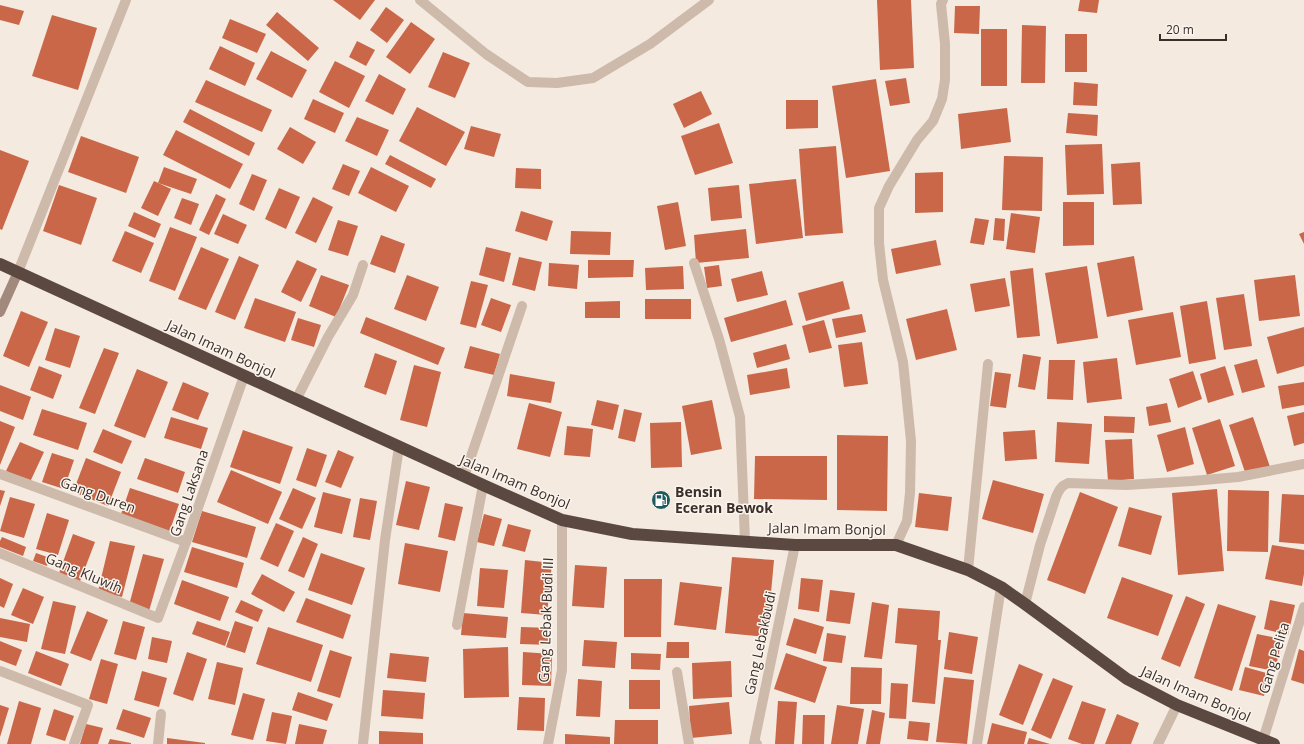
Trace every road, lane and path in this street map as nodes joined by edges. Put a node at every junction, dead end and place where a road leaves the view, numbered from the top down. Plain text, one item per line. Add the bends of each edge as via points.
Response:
1 (126, 0) edge
2 (420, 0) edge
3 (709, 0) edge
4 (943, 0) edge
5 (694, 263) dead end
6 (0, 264) edge
7 (363, 265) dead end
8 (18, 272) junction
9 (522, 306) dead end
10 (0, 312) edge
11 (988, 364) dead end
12 (244, 376) junction
13 (296, 400) junction
14 (399, 447) junction
15 (1304, 464) edge
16 (0, 474) edge
17 (464, 477) junction
18 (483, 485) junction
19 (562, 520) junction
20 (745, 541) junction
21 (186, 542) junction
22 (795, 544) junction
23 (896, 545) junction
24 (0, 553) edge
25 (968, 570) junction
26 (1000, 587) junction
27 (1024, 604) junction
28 (1304, 607) edge
29 (158, 618) joint
30 (457, 625) dead end
31 (0, 671) edge
32 (677, 672) dead end
33 (1177, 705) junction
34 (162, 714) dead end
35 (1269, 742) edge
36 (74, 744) edge
37 (158, 744) edge
38 (363, 744) edge
39 (548, 744) edge
40 (689, 744) edge
41 (754, 744) edge
42 (976, 744) edge
43 (1158, 744) edge

1 - 8 street
2 - 3 street via 486,54 528,82 557,83 593,78 650,44
4 - 23 street via 941,4 945,80 942,99 933,121 917,140 889,186 879,208 883,280 903,362 911,441 907,521
5 - 20 street via 719,339 740,417
6 - 8 highway, Jalan Imam Bonjol
7 - 13 street via 353,295
8 - 10 main road
8 - 12 highway, Jalan Imam Bonjol
9 - 17 street
11 - 25 street
12 - 13 highway, Jalan Imam Bonjol
12 - 21 street, Gang Laksana
13 - 14 highway, Jalan Imam Bonjol
14 - 17 highway, Jalan Imam Bonjol
14 - 38 street
15 - 27 street via 1230,478 1126,485 1068,483 1059,489 1056,497
16 - 21 street, Gang Duren
17 - 18 highway, Jalan Imam Bonjol
18 - 19 highway, Jalan Imam Bonjol
18 - 30 street
19 - 20 highway, Jalan Imam Bonjol via 632,534
19 - 39 street, Gang Lebak Budi III via 562,670
20 - 22 highway, Jalan Imam Bonjol
21 - 29 street, Gang Laksana
22 - 23 highway, Jalan Imam Bonjol
22 - 41 street, Gang Lebakbudi
23 - 25 highway, Jalan Imam Bonjol
24 - 29 street, Gang Kluwih
25 - 26 highway, Jalan Imam Bonjol
26 - 27 highway, Jalan Imam Bonjol
26 - 42 street
27 - 33 highway, Jalan Imam Bonjol via 1127,679
28 - 35 street, Gang Pelita
31 - 36 street via 88,705
32 - 40 street
33 - 35 highway, Jalan Imam Bonjol
33 - 43 street
34 - 37 street

